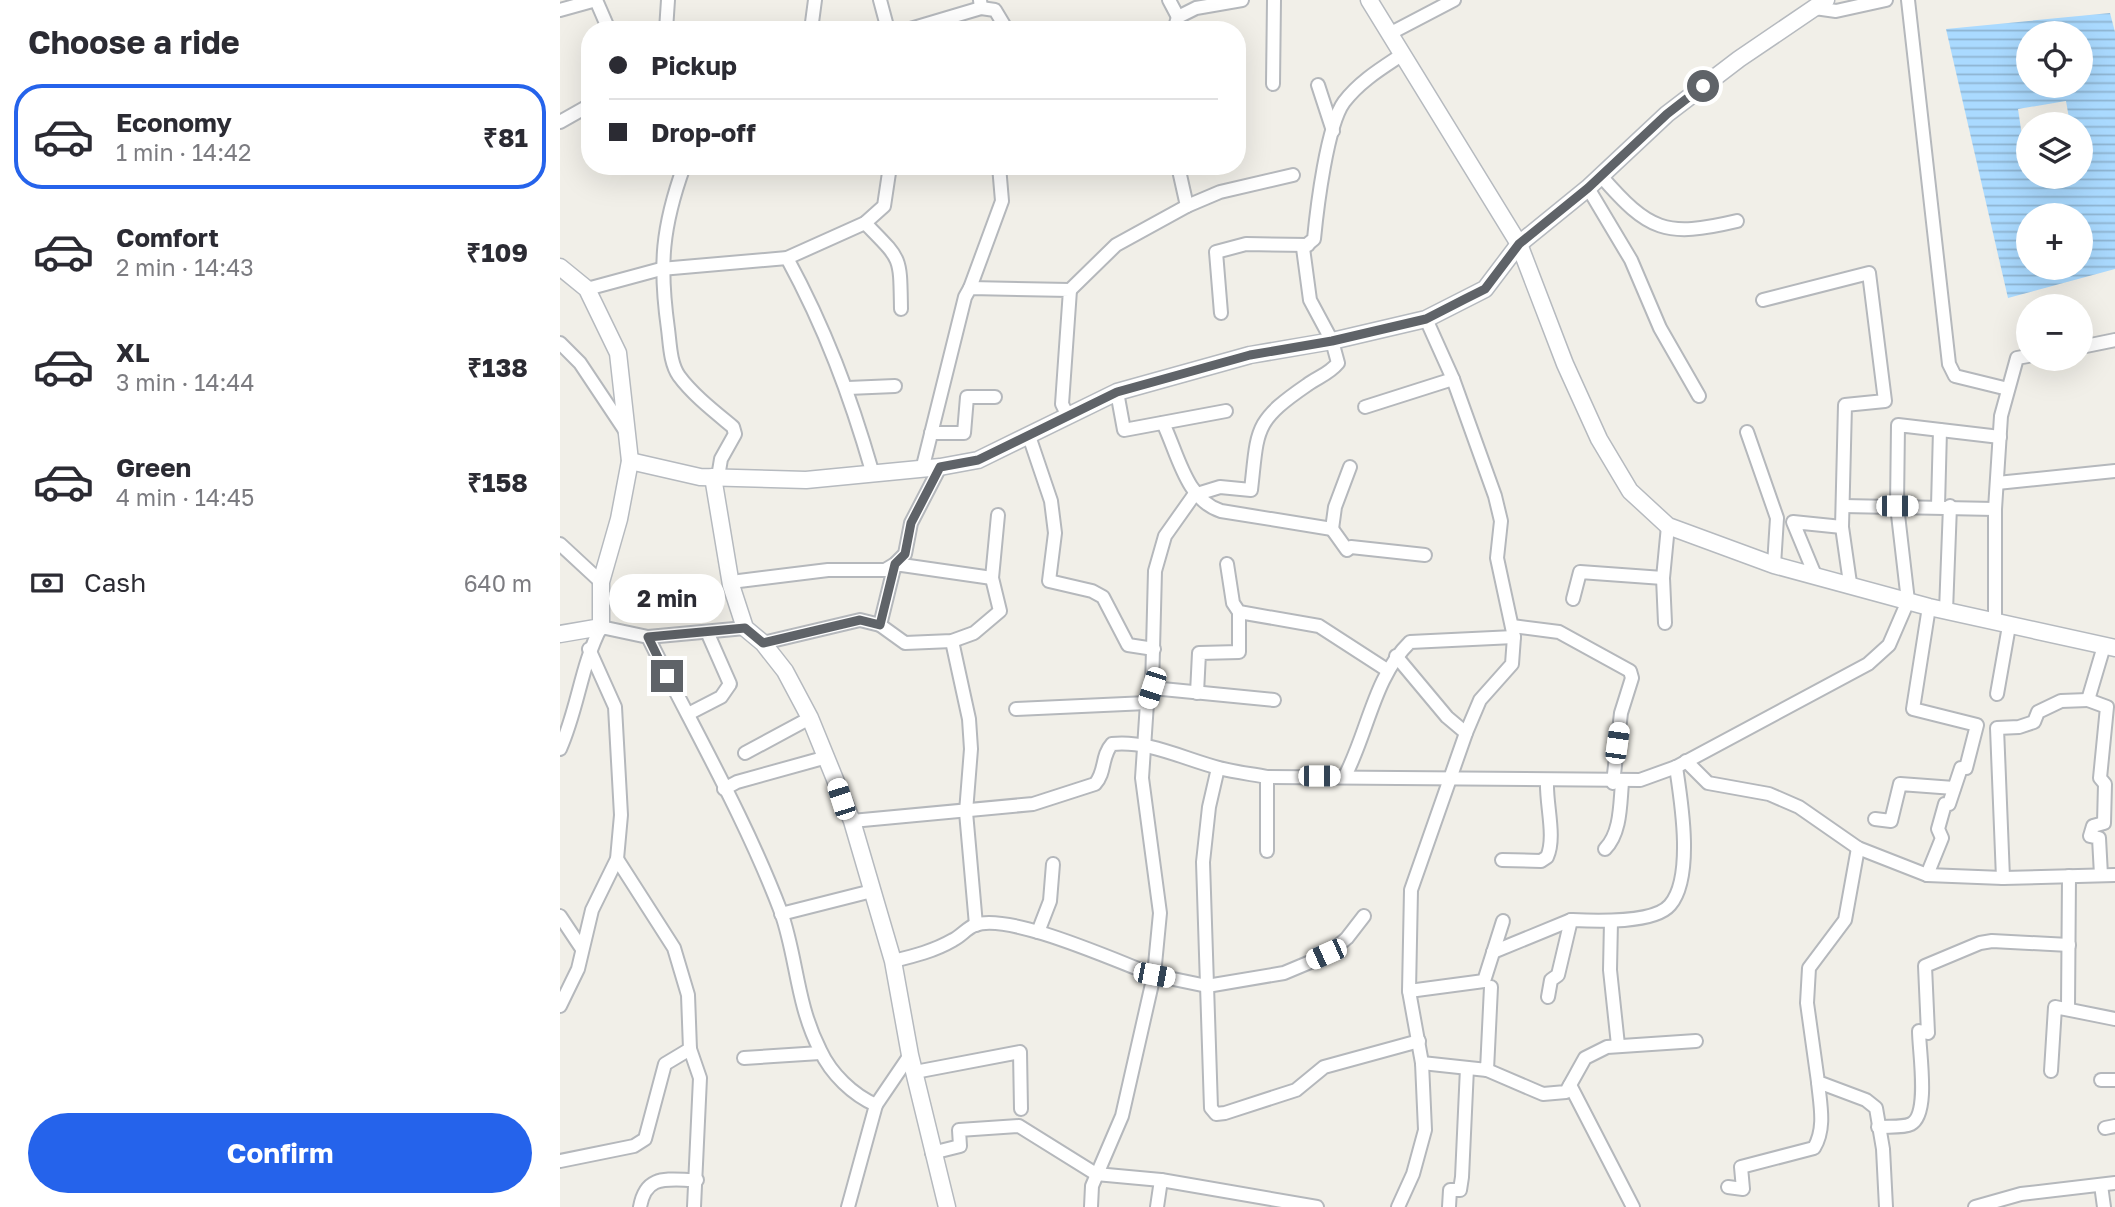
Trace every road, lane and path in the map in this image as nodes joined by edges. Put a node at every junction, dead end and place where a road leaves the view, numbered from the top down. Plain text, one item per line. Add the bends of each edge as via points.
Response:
1 (596, 0) edge
2 (668, 0) edge
3 (816, 0) edge
4 (880, 0) edge
5 (1169, 0) edge
6 (1242, 0) edge
7 (1274, 0) edge
8 (1369, 0) edge
9 (1454, 0) edge
10 (1886, 0) edge
11 (1908, 0) edge
12 (980, 4) edge
13 (1821, 4) edge
14 (560, 10) edge
15 (605, 21) edge
16 (667, 21) edge
17 (812, 21) edge
18 (886, 21) edge
19 (932, 21) edge
20 (1004, 21) edge
21 (1175, 21) edge
22 (1180, 21) edge
23 (1389, 34) junction
24 (1403, 54) junction
25 (1273, 85) dead end
26 (1318, 85) dead end
27 (581, 110) edge
28 (560, 122) edge
29 (1334, 131) junction
30 (681, 175) edge
31 (889, 175) edge
32 (1000, 175) edge
33 (1180, 175) edge
34 (1293, 175) dead end
35 (1601, 176) junction
36 (1588, 188) junction
37 (1187, 206) junction
38 (1737, 220) dead end
39 (865, 223) junction
40 (1519, 244) junction
41 (1308, 245) junction
42 (787, 258) junction
43 (560, 267) edge
44 (661, 269) junction
45 (970, 288) junction
46 (587, 289) junction
47 (1070, 290) junction
48 (1763, 300) dead end
49 (901, 309) dead end
50 (1221, 313) dead end
51 (1426, 319) junction
52 (2115, 340) edge
53 (1332, 341) junction
54 (560, 343) edge
55 (2093, 345) edge
56 (2016, 361) edge
57 (1453, 379) junction
58 (895, 386) dead end
59 (848, 388) junction
60 (2008, 389) junction
61 (1117, 392) junction
62 (1699, 396) dead end
63 (995, 397) dead end
64 (1366, 407) dead end
65 (1226, 411) dead end
66 (1068, 416) junction
67 (1163, 423) junction
68 (1940, 430) junction
69 (1748, 432) dead end
70 (627, 433) junction
71 (931, 433) junction
72 (1029, 436) junction
73 (2000, 438) junction
74 (631, 461) junction
75 (940, 467) junction
76 (1350, 467) dead end
77 (922, 470) junction
78 (872, 471) junction
79 (2115, 471) edge
80 (716, 477) junction
81 (1997, 483) junction
82 (1194, 495) junction
83 (1843, 506) junction
84 (1897, 506) junction
85 (1944, 506) junction
86 (1995, 509) junction
87 (998, 515) dead end
88 (1668, 526) junction
89 (1842, 527) junction
90 (1332, 529) junction
91 (560, 544) edge
92 (1425, 555) dead end
93 (895, 564) junction
94 (1227, 564) dead end
95 (1774, 565) junction
96 (1815, 575) junction
97 (992, 578) junction
98 (1663, 578) junction
99 (601, 582) junction
100 (1850, 583) junction
101 (731, 585) junction
102 (1573, 599) dead end
103 (1908, 601) junction
104 (1929, 607) junction
105 (1946, 611) junction
106 (1238, 612) junction
107 (1665, 623) dead end
108 (2002, 623) junction
109 (880, 625) junction
110 (601, 627) junction
111 (745, 628) junction
112 (1513, 631) junction
113 (560, 634) edge
114 (708, 634) junction
115 (648, 637) junction
116 (952, 641) junction
117 (763, 643) junction
118 (2109, 647) edge
119 (589, 649) junction
120 (1154, 649) junction
121 (1396, 656) junction
122 (1387, 670) junction
123 (1152, 688) junction
124 (1197, 692) junction
125 (1997, 694) dead end
126 (1274, 700) dead end
127 (2088, 700) junction
128 (1147, 703) junction
129 (1016, 709) dead end
130 (688, 714) junction
131 (810, 718) junction
132 (1466, 733) junction
133 (1145, 747) junction
134 (560, 749) edge
135 (745, 753) dead end
136 (827, 757) junction
137 (1681, 764) junction
138 (1218, 768) junction
139 (1345, 776) junction
140 (1267, 777) junction
141 (1453, 777) junction
142 (1547, 782) junction
143 (1618, 783) junction
144 (1954, 788) junction
145 (724, 789) junction
146 (966, 812) junction
147 (1875, 819) dead end
148 (852, 821) junction
149 (1858, 848) junction
150 (1605, 849) dead end
151 (1267, 850) dead end
152 (617, 859) junction
153 (1503, 860) dead end
154 (1053, 864) dead end
155 (1927, 875) junction
156 (2101, 875) junction
157 (2115, 875) edge
158 (2069, 876) junction
159 (2003, 878) junction
160 (873, 891) junction
161 (782, 914) junction
162 (560, 916) edge
163 (1364, 916) dead end
164 (1503, 920) dead end
165 (1571, 920) junction
166 (1611, 921) junction
167 (976, 925) junction
168 (1038, 932) junction
169 (2069, 945) junction
170 (582, 949) junction
171 (1493, 952) junction
172 (893, 961) junction
173 (1154, 975) junction
174 (1207, 986) junction
175 (1491, 987) dead end
176 (1409, 991) junction
177 (1548, 997) dead end
178 (560, 1006) edge
179 (2068, 1007) junction
180 (2115, 1019) edge
181 (1419, 1041) junction
182 (1696, 1041) dead end
183 (1618, 1045) junction
184 (690, 1049) junction
185 (820, 1052) junction
186 (910, 1055) junction
187 (744, 1058) dead end
188 (1422, 1063) junction
189 (1467, 1068) junction
190 (1487, 1070) junction
191 (2051, 1071) dead end
192 (915, 1072) junction
193 (2101, 1080) dead end
194 (2115, 1080) edge
195 (1818, 1082) junction
196 (1570, 1085) junction
197 (876, 1105) junction
198 (1021, 1109) dead end
199 (1878, 1127) junction
200 (932, 1153) junction
201 (560, 1161) edge
202 (1096, 1174) junction
203 (697, 1180) junction
204 (1160, 1180) junction
205 (2115, 1183) edge
206 (2101, 1185) junction
207 (1728, 1187) dead end
208 (2021, 1201) edge
209 (640, 1207) edge
210 (694, 1207) edge
211 (848, 1207) edge
212 (947, 1207) edge
213 (1091, 1207) edge
214 (1157, 1207) edge
215 (1317, 1207) edge
216 (1398, 1207) edge
217 (1449, 1207) edge
218 (1633, 1207) edge
219 (1886, 1207) edge
220 (1975, 1207) edge
221 (2104, 1207) edge

1 - 14 street
1 - 15 street
2 - 16 street
3 - 17 street
4 - 18 street
5 - 21 street
6 - 22 street via 1196,8
7 - 25 street
8 - 23 street
9 - 23 street
10 - 13 street via 1836,11
11 - 60 street via 1949,363 1955,376
12 - 19 street
12 - 20 street via 995,10
13 - 35 street via 1667,114
23 - 24 street
24 - 29 street via 1360,83 1342,104
24 - 40 street
26 - 29 street
27 - 28 street
29 - 41 street via 1320,185 1314,239
30 - 44 street via 668,209
31 - 39 street via 884,206
32 - 45 street via 1002,201
33 - 37 street
34 - 37 street via 1220,192
35 - 36 street
35 - 38 street via 1629,208 1661,227 1699,230
36 - 40 street
36 - 62 street via 1631,260 1660,328
37 - 47 street via 1116,245
39 - 42 street
39 - 49 street via 896,254
40 - 51 street via 1485,289
40 - 88 street via 1599,439 1630,491
41 - 50 street via 1246,244 1216,252
41 - 53 street via 1303,248 1310,300
42 - 44 street
42 - 59 street
43 - 46 street
44 - 46 street
44 - 80 street via 677,374 735,434
45 - 47 street
45 - 71 street
46 - 70 street via 618,353
47 - 66 street via 1062,404
48 - 83 street via 1869,274 1885,401 1845,405
51 - 53 street
51 - 57 street
52 - 55 street
53 - 61 street via 1250,355
53 - 82 street via 1338,363 1331,372 1308,384 1259,427 1251,490 1220,487
54 - 70 street via 580,363
56 - 60 street
57 - 64 street
57 - 112 street via 1501,521 1497,558
58 - 59 street
59 - 78 street
60 - 73 street
61 - 66 street
61 - 67 street via 1124,430
63 - 71 street via 967,397 964,433
65 - 67 street
66 - 72 street
67 - 82 street
68 - 73 street
68 - 84 street via 1898,425
68 - 85 street
69 - 95 street via 1777,518
70 - 74 street
71 - 77 street
72 - 75 street via 978,460
72 - 120 street via 1051,501 1055,533 1049,581 1102,597 1128,645
73 - 81 street
74 - 80 street
74 - 99 street
75 - 77 street
75 - 93 street via 911,523 905,554
76 - 90 street
77 - 78 street
78 - 80 street via 806,480
79 - 81 street
80 - 101 street
81 - 86 street
82 - 90 street via 1222,511
82 - 120 street via 1165,536 1155,571
83 - 84 street
83 - 89 street
84 - 85 street
84 - 103 street
85 - 86 street
85 - 105 street
86 - 108 street
87 - 97 street
88 - 95 street
88 - 98 street
89 - 96 street via 1793,522
89 - 100 street
90 - 92 street via 1347,550
91 - 99 street
93 - 97 street
93 - 101 street via 885,570 828,570
93 - 109 street
94 - 106 street
95 - 96 street
96 - 100 street
97 - 116 street via 1000,611 974,633
98 - 102 street via 1580,572
98 - 107 street
99 - 110 street
100 - 103 street
101 - 111 street
103 - 104 street
103 - 137 street via 1889,645 1868,664
104 - 105 street
104 - 144 street via 1913,709 1977,725 1966,768 1961,768
105 - 108 street
106 - 122 street via 1320,626
106 - 124 street via 1239,652 1199,653
108 - 118 street
108 - 125 street
109 - 116 street via 905,643
109 - 117 street via 860,620
110 - 113 street
110 - 115 street
110 - 119 street
111 - 114 street
111 - 117 street
112 - 121 street via 1440,643 1409,642
112 - 132 street via 1512,664 1480,700
112 - 143 street via 1559,632 1630,671 1621,712
114 - 115 street
114 - 130 street via 730,684 721,697
115 - 130 street
116 - 146 street via 969,719
117 - 131 street via 785,671
118 - 127 street
119 - 134 street
119 - 152 street via 615,707 621,815
120 - 123 street
121 - 122 street
121 - 132 street
122 - 139 street
123 - 124 street
123 - 128 street
124 - 126 street
127 - 156 street via 2107,707 2100,778 2105,784 2104,823 2093,826 2090,836 2099,838
127 - 159 street via 2061,701 2038,712 2034,722 1997,728
128 - 129 street
128 - 133 street
130 - 145 street
131 - 135 street
131 - 136 street
132 - 141 street
133 - 138 street
133 - 146 street via 1112,744 1105,751 1102,776 1082,789 1033,804
133 - 173 street via 1142,778 1160,912
136 - 145 street
136 - 148 street
137 - 143 street
137 - 149 street via 1707,783 1769,794 1799,807
137 - 166 street via 1684,844 1677,890 1670,905 1657,914
138 - 140 street
138 - 174 street via 1203,862
139 - 140 street
139 - 141 street
140 - 151 street
141 - 142 street
141 - 176 street via 1411,890
142 - 143 street
142 - 153 street via 1552,836 1547,857 1541,862
143 - 150 street via 1618,823
144 - 147 street via 1900,784 1891,821
144 - 155 street via 1945,804 1938,829 1942,838
145 - 161 street
146 - 148 street
146 - 167 street
148 - 160 street
149 - 155 street
149 - 195 street via 1844,919 1810,968 1807,1003
152 - 170 street via 592,910
152 - 184 street via 674,948 688,995
154 - 168 street via 1050,901
155 - 159 street
156 - 157 street
156 - 158 street
158 - 159 street
158 - 169 street
160 - 161 street
160 - 172 street
161 - 185 street via 799,997
162 - 170 street
163 - 174 street via 1347,938 1326,954 1283,973
164 - 171 street
165 - 166 street
165 - 171 street
165 - 177 street
166 - 183 street via 1610,970
167 - 168 street via 1004,924
167 - 172 street via 918,956
168 - 173 street
169 - 179 street
169 - 199 street via 1980,943 1926,967 1928,1033 1919,1031 1923,1107 1909,1125
170 - 178 street
171 - 176 street via 1484,981
172 - 186 street
173 - 174 street
173 - 202 street via 1122,1116
174 - 181 street via 1209,1097 1216,1114 1296,1090 1324,1067
175 - 190 street
176 - 181 street
179 - 180 street
179 - 191 street via 2055,1007
181 - 188 street
182 - 183 street
183 - 196 street via 1585,1059
184 - 201 street via 665,1064 645,1139 635,1146
184 - 203 street via 700,1078
185 - 187 street
185 - 197 street via 855,1096
186 - 192 street
186 - 197 street
188 - 189 street
188 - 216 street via 1425,1130
189 - 190 street
189 - 217 street via 1462,1177 1460,1190 1450,1190
190 - 196 street via 1543,1094 1566,1092
192 - 198 street via 1020,1052
192 - 200 street
193 - 194 street
195 - 199 street via 1866,1100 1875,1108
195 - 207 street via 1821,1137 1814,1148 1741,1167 1743,1189
196 - 218 street
197 - 211 street
199 - 219 street
200 - 202 street via 960,1146 959,1130 1019,1126
200 - 212 street
202 - 204 street
202 - 213 street
203 - 209 street via 653,1182 643,1191
203 - 210 street
204 - 214 street
204 - 215 street
205 - 206 street
206 - 208 street
206 - 221 street
208 - 220 street

